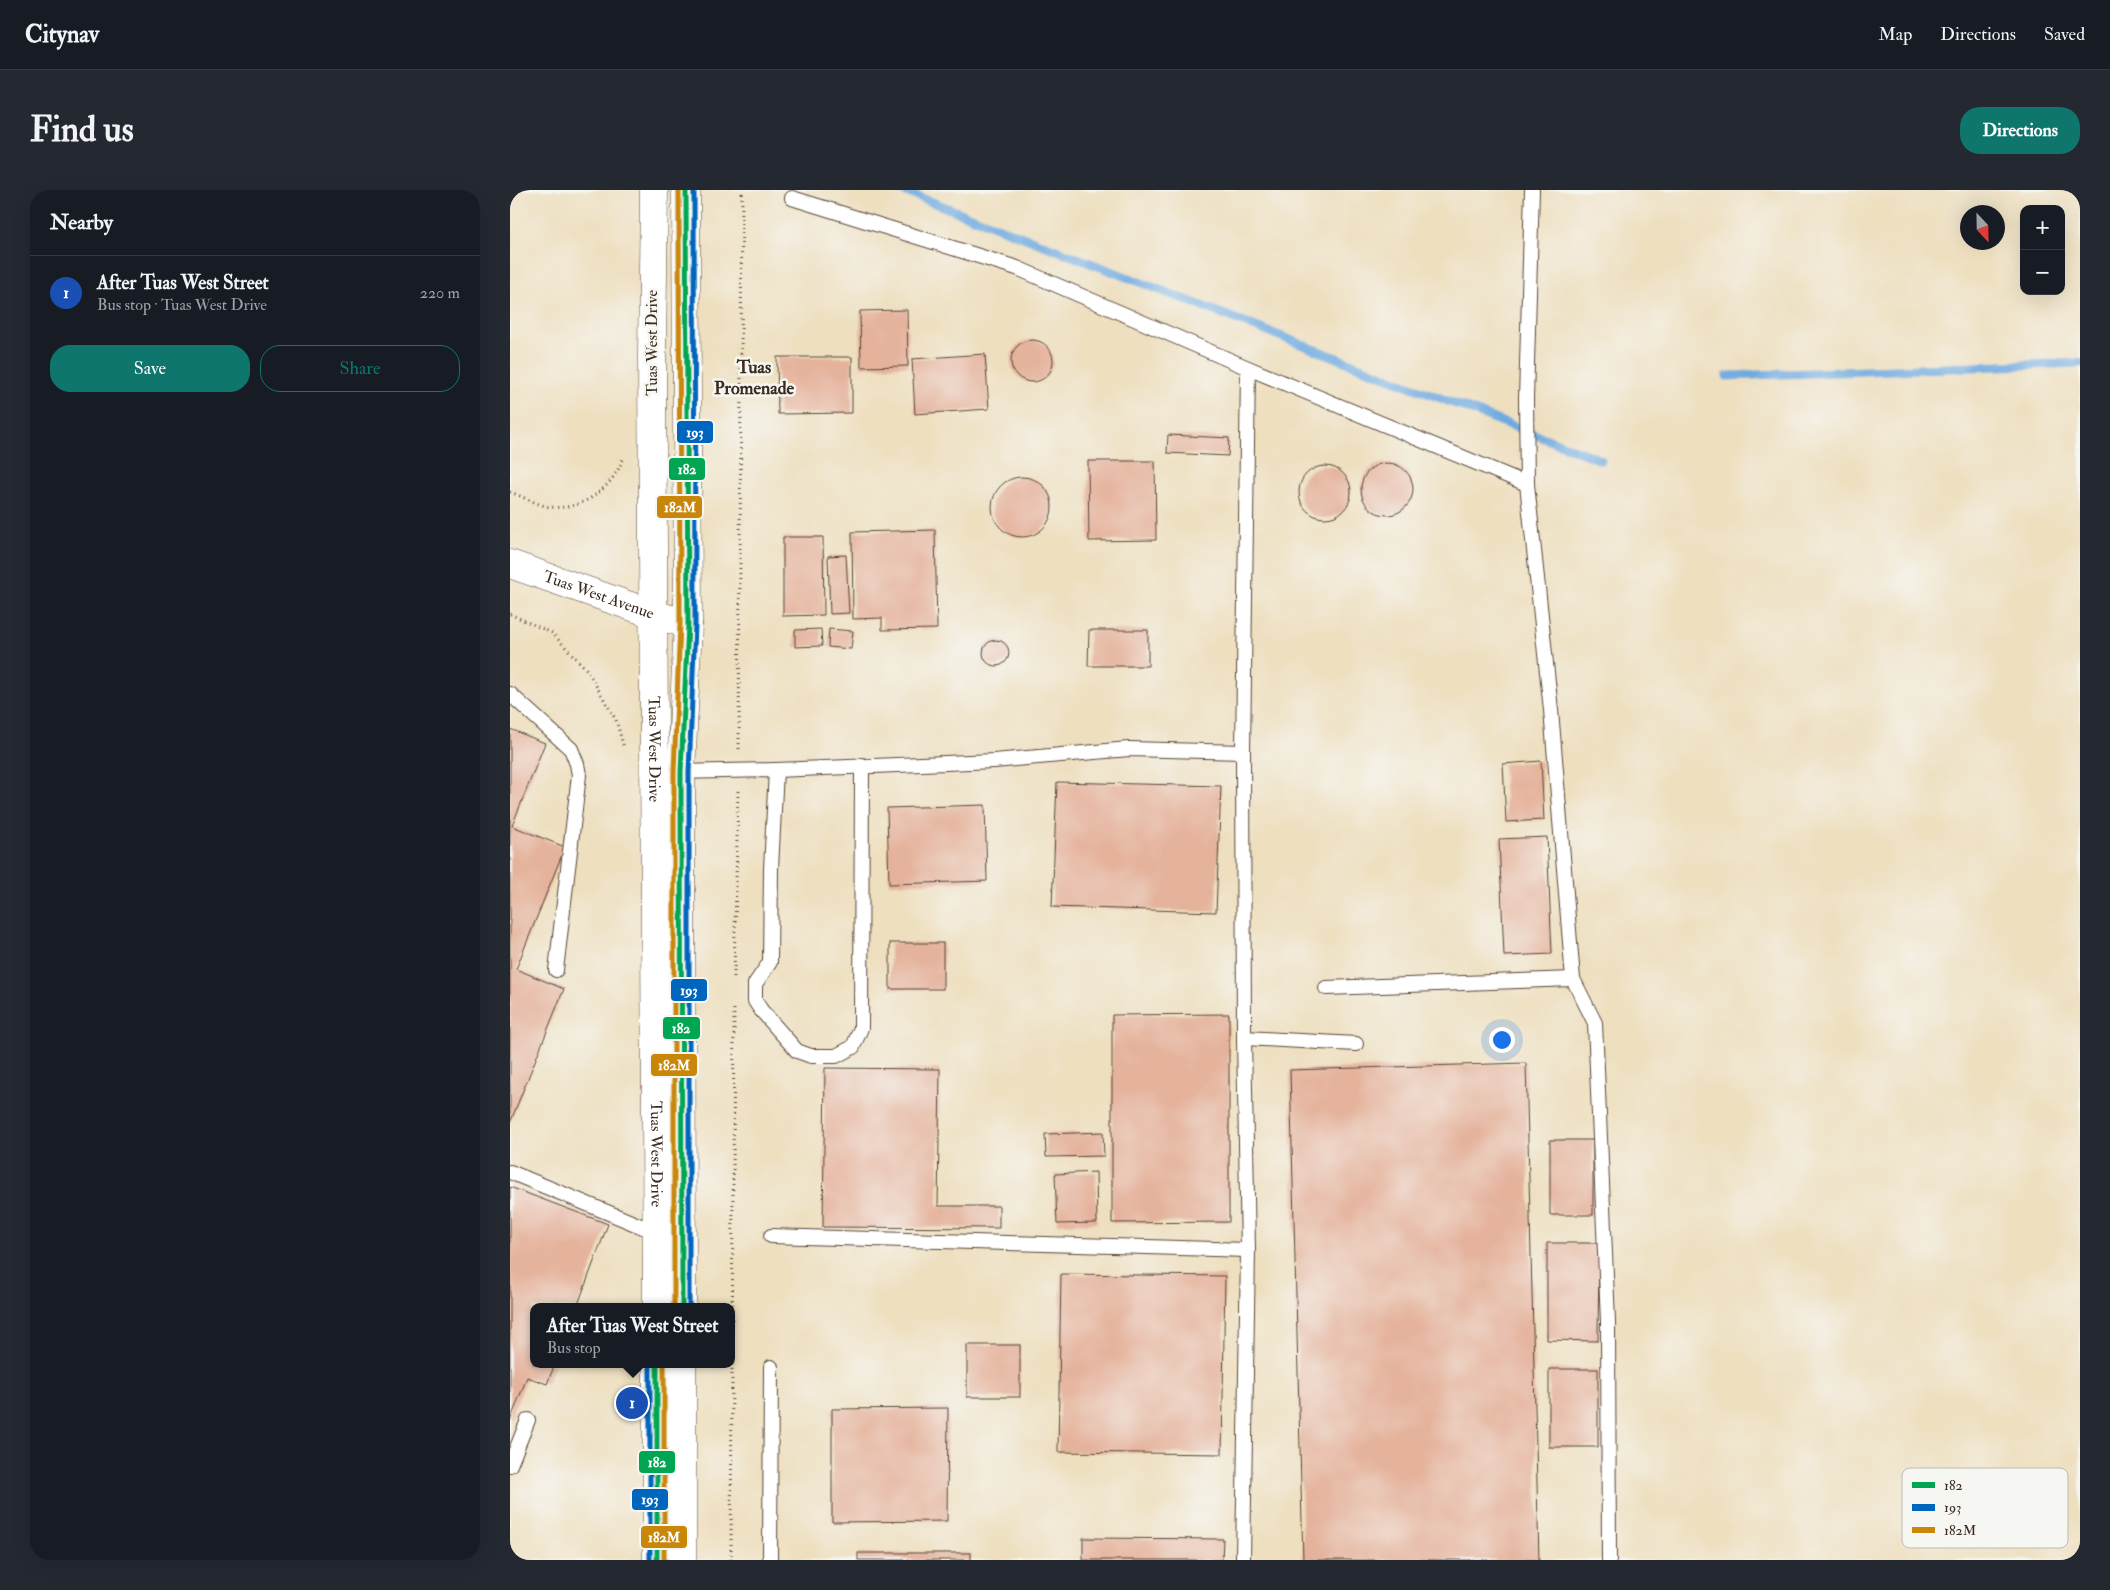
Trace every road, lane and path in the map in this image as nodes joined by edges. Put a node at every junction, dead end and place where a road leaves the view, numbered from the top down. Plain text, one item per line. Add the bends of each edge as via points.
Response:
1 (654, 190) edge
2 (686, 190) edge
3 (742, 190) edge
4 (1532, 190) edge
5 (792, 198) dead end
6 (1248, 368) junction
7 (627, 450) dead end
8 (1528, 484) junction
9 (510, 492) edge
10 (510, 564) edge
11 (510, 614) edge
12 (653, 614) junction
13 (688, 624) junction
14 (510, 694) edge
15 (1243, 752) junction
16 (626, 756) dead end
17 (862, 765) junction
18 (739, 770) junction
19 (776, 770) junction
20 (655, 772) junction
21 (681, 772) junction
22 (556, 970) dead end
23 (1573, 979) junction
24 (734, 983) dead end
25 (1326, 988) dead end
26 (734, 1002) dead end
27 (1244, 1038) junction
28 (1356, 1044) dead end
29 (510, 1172) edge
30 (656, 1233) junction
31 (771, 1236) dead end
32 (682, 1241) junction
33 (1248, 1250) junction
34 (657, 1303) edge
35 (682, 1303) edge
36 (732, 1303) edge
37 (772, 1366) dead end
38 (657, 1368) edge
39 (682, 1368) edge
40 (732, 1368) edge
41 (528, 1420) dead end
42 (510, 1465) edge
43 (657, 1560) edge
44 (682, 1560) edge
45 (731, 1560) edge
46 (770, 1560) edge
47 (1243, 1560) edge
48 (1609, 1560) edge

1 - 12 main road, Tuas West Drive
2 - 13 main road, Tuas West Drive
3 - 18 path
4 - 8 lane via 1526,399
5 - 6 lane via 1017,268
6 - 8 lane
6 - 15 lane
7 - 9 path via 603,490 579,504 550,507
8 - 23 lane
10 - 12 main road, Tuas West Avenue
11 - 16 path via 552,633 587,670 616,720
12 - 13 main road, Tuas West Avenue
12 - 20 main road, Tuas West Drive
13 - 21 main road, Tuas West Drive
14 - 22 lane via 571,749 579,775
15 - 17 lane via 1129,749 994,761
15 - 27 lane
17 - 19 lane
17 - 19 lane via 861,1028 853,1047 836,1056 811,1056 797,1051 755,1000 755,984 770,962
18 - 19 lane
18 - 21 lane
18 - 24 path
20 - 21 lane
20 - 30 main road, Tuas West Drive
21 - 32 main road, Tuas West Drive
23 - 25 lane
23 - 48 lane via 1595,1023 1608,1321
26 - 36 path
27 - 28 lane
27 - 33 lane
29 - 30 lane
30 - 32 lane
30 - 34 main road, Tuas West Drive
31 - 33 lane
32 - 35 main road, Tuas West Drive
33 - 47 lane
37 - 46 lane
38 - 43 main road
39 - 44 main road
40 - 45 path
41 - 42 lane

